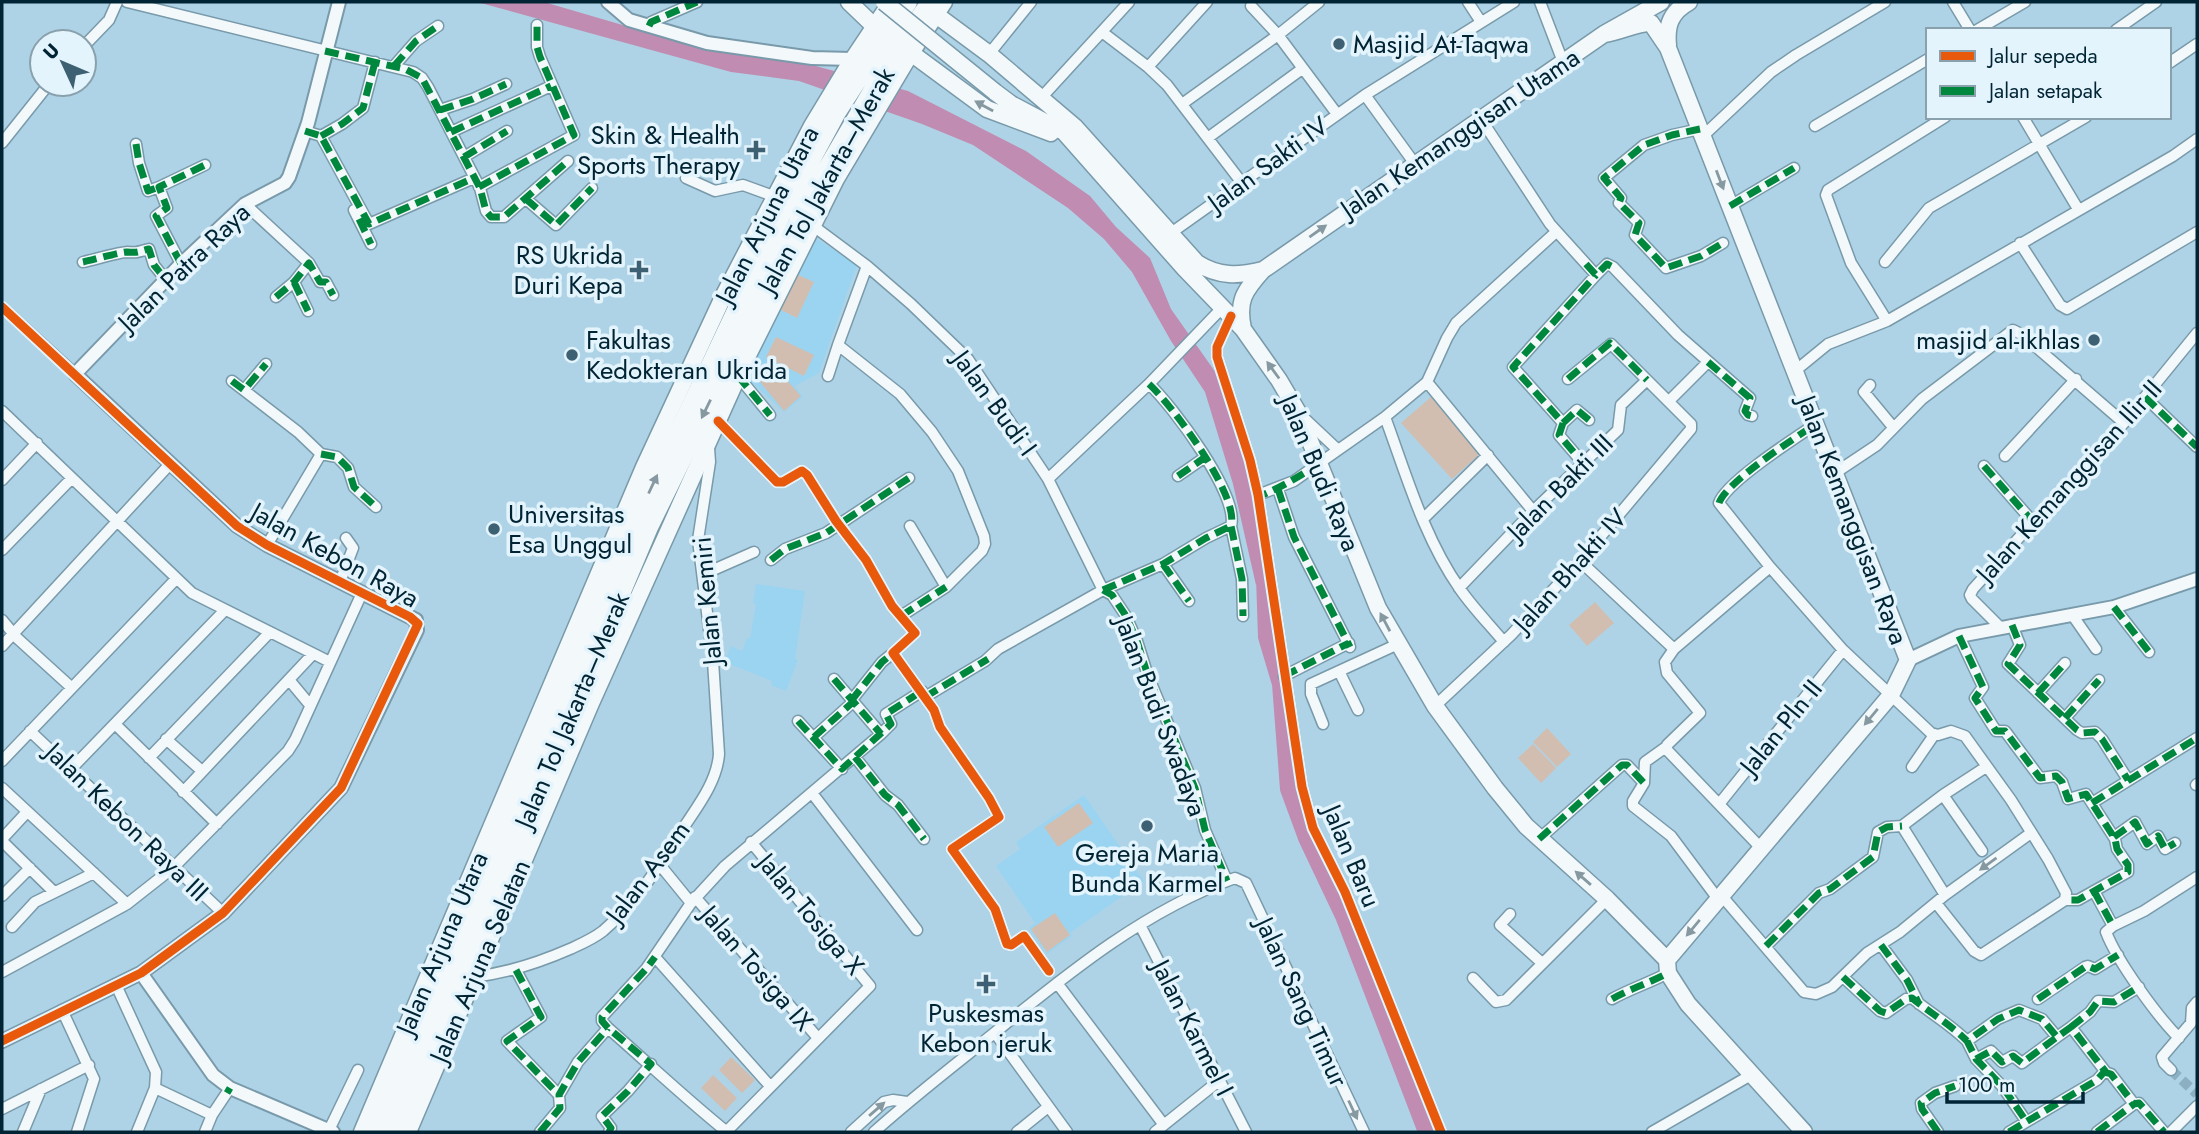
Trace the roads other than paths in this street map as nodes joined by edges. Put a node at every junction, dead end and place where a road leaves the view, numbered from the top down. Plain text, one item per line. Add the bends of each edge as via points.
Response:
1 (117, 2) edge
2 (127, 2) edge
3 (339, 2) edge
4 (608, 2) edge
5 (697, 2) edge
6 (849, 2) edge
7 (884, 2) edge
8 (891, 2) edge
9 (908, 2) edge
10 (1031, 2) edge
11 (1129, 2) edge
12 (1207, 2) edge
13 (1319, 2) edge
14 (1468, 2) edge
15 (1514, 2) edge
16 (1540, 2) edge
17 (1689, 2) edge
18 (1885, 2) edge
19 (1953, 2) edge
20 (2025, 2) edge
21 (2157, 2) edge
22 (1653, 4) edge
23 (937, 6) edge
24 (1251, 6) dead end
25 (1481, 22) junction
26 (537, 25) dead end
27 (438, 26) dead end
28 (649, 26) junction
29 (874, 26) junction
30 (1969, 28) edge
31 (1980, 28) edge
32 (2119, 28) edge
33 (98, 31) edge
34 (1102, 32) junction
35 (1604, 34) junction
36 (1278, 35) junction
37 (2197, 44) edge
38 (1668, 48) junction
39 (325, 51) junction
40 (911, 53) junction
41 (989, 54) junction
42 (1926, 60) edge
43 (375, 62) junction
44 (1563, 62) junction
45 (2171, 62) edge
46 (394, 66) junction
47 (1148, 67) junction
48 (869, 69) junction
49 (1303, 69) junction
50 (506, 84) dead end
51 (551, 86) junction
52 (1365, 94) junction
53 (38, 98) edge
54 (1041, 98) junction
55 (1182, 104) junction
56 (832, 107) junction
57 (440, 110) junction
58 (867, 113) junction
59 (1337, 114) junction
60 (1481, 119) junction
61 (1942, 119) edge
62 (2024, 119) edge
63 (2080, 119) edge
64 (1815, 126) dead end
65 (507, 131) dead end
66 (451, 132) junction
67 (1701, 132) junction
68 (1072, 133) junction
69 (304, 134) junction
70 (321, 136) junction
71 (1209, 137) junction
72 (2197, 139) edge
73 (2, 143) edge
74 (136, 144) dead end
75 (2039, 145) junction
76 (464, 157) junction
77 (568, 161) dead end
78 (205, 164) dead end
79 (1415, 164) junction
80 (1794, 168) dead end
81 (686, 178) dead end
82 (477, 182) junction
83 (1242, 183) junction
84 (159, 187) junction
85 (592, 188) dead end
86 (776, 197) junction
87 (526, 199) junction
88 (246, 206) junction
89 (1730, 206) junction
90 (2078, 209) junction
91 (812, 225) junction
92 (1556, 232) junction
93 (2197, 232) edge
94 (1171, 233) junction
95 (1723, 243) dead end
96 (2020, 243) junction
97 (371, 244) dead end
98 (1885, 261) dead end
99 (83, 262) dead end
100 (309, 263) junction
101 (181, 264) junction
102 (867, 266) junction
103 (1208, 270) joint
104 (1263, 270) junction
105 (1597, 275) junction
106 (166, 280) junction
107 (294, 282) junction
108 (333, 295) dead end
109 (276, 297) dead end
110 (2, 307) edge
111 (307, 311) dead end
112 (1226, 312) junction
113 (1887, 321) junction
114 (1243, 329) junction
115 (2197, 332) edge
116 (838, 345) junction
117 (1708, 362) junction
118 (266, 364) dead end
119 (1795, 370) junction
120 (75, 374) junction
121 (738, 376) junction
122 (828, 376) dead end
123 (1568, 379) dead end
124 (2076, 379) junction
125 (1647, 380) junction
126 (232, 381) dead end
127 (1427, 382) junction
128 (1149, 384) junction
129 (1870, 385) dead end
130 (244, 390) junction
131 (2145, 397) junction
132 (1669, 401) junction
133 (2, 412) edge
134 (1299, 414) junction
135 (770, 415) dead end
136 (1752, 415) dead end
137 (1385, 417) junction
138 (1589, 420) dead end
139 (718, 421) junction
140 (1563, 423) junction
141 (2124, 423) junction
142 (1816, 424) junction
143 (1893, 427) junction
144 (708, 440) junction
145 (37, 443) junction
146 (2197, 447) edge
147 (1338, 450) junction
148 (321, 454) junction
149 (1488, 455) junction
150 (2006, 456) dead end
151 (1204, 458) junction
152 (1320, 463) junction
153 (1583, 463) junction
154 (170, 464) junction
155 (1984, 466) dead end
156 (1835, 473) junction
157 (1178, 476) dead end
158 (72, 478) junction
159 (909, 478) dead end
160 (1048, 478) junction
161 (2, 480) edge
162 (1279, 489) junction
163 (1258, 495) junction
164 (376, 507) dead end
165 (1533, 511) junction
166 (1423, 519) junction
167 (116, 522) junction
168 (2033, 522) junction
169 (838, 525) junction
170 (910, 526) dead end
171 (1231, 526) junction
172 (346, 538) dead end
173 (267, 545) junction
174 (2, 550) edge
175 (754, 552) dead end
176 (771, 560) dead end
177 (1580, 561) junction
178 (1163, 565) junction
179 (1770, 567) junction
180 (704, 574) junction
181 (176, 579) junction
182 (2197, 579) edge
183 (340, 582) junction
184 (946, 587) junction
185 (1459, 588) junction
186 (1103, 590) junction
187 (362, 593) junction
188 (1188, 601) dead end
189 (2114, 607) junction
190 (225, 610) junction
191 (901, 616) junction
192 (1243, 616) dead end
193 (2073, 616) junction
194 (2, 620) edge
195 (2006, 626) junction
196 (270, 632) junction
197 (13, 633) junction
198 (1959, 636) junction
199 (1504, 642) junction
200 (1398, 644) junction
201 (2, 646) edge
202 (1674, 649) junction
203 (2096, 649) dead end
204 (1843, 650) junction
205 (2149, 652) dead end
206 (893, 653) junction
207 (312, 655) junction
208 (1908, 660) junction
209 (330, 662) junction
210 (2065, 663) dead end
211 (1339, 671) junction
212 (1284, 676) junction
213 (834, 679) dead end
214 (2099, 680) dead end
215 (290, 681) junction
216 (72, 688) junction
217 (2038, 693) junction
218 (923, 694) junction
219 (1891, 695) junction
220 (852, 701) junction
221 (310, 705) junction
222 (1435, 706) junction
223 (1357, 710) dead end
224 (2065, 718) junction
225 (798, 721) dead end
226 (115, 724) junction
227 (1324, 724) dead end
228 (30, 731) junction
229 (881, 734) junction
230 (1934, 735) junction
231 (814, 737) junction
232 (2197, 738) edge
233 (166, 739) junction
234 (1666, 747) junction
235 (855, 757) junction
236 (149, 758) junction
237 (2, 761) edge
238 (718, 763) joint
239 (1912, 767) dead end
240 (1986, 767) junction
241 (71, 769) junction
242 (842, 769) junction
243 (202, 771) junction
244 (2128, 780) junction
245 (1644, 783) junction
246 (2, 788) edge
247 (183, 792) junction
248 (812, 793) junction
249 (1943, 795) junction
250 (1720, 803) junction
251 (2092, 803) junction
252 (27, 811) junction
253 (217, 824) junction
254 (1902, 826) junction
255 (2032, 833) junction
256 (2114, 837) junction
257 (924, 839) dead end
258 (1539, 839) junction
259 (2, 840) edge
260 (751, 842) junction
261 (2175, 843) dead end
262 (1758, 844) junction
263 (1982, 851) dead end
264 (660, 865) junction
265 (174, 867) junction
266 (30, 868) junction
267 (94, 873) junction
268 (2197, 877) edge
269 (1231, 879) junction
270 (2094, 891) junction
271 (54, 892) junction
272 (1945, 895) junction
273 (2, 896) edge
274 (1719, 897) junction
275 (1607, 899) junction
276 (693, 900) junction
277 (2065, 900) junction
278 (1936, 903) junction
279 (127, 904) junction
280 (223, 913) junction
281 (1510, 914) dead end
282 (1140, 925) junction
283 (2113, 926) junction
284 (12, 927) dead end
285 (917, 930) dead end
286 (1881, 945) junction
287 (1766, 946) junction
288 (2119, 955) junction
289 (654, 957) junction
290 (1542, 962) junction
291 (1667, 966) junction
292 (516, 970) junction
293 (2, 971) edge
294 (1049, 971) dead end
295 (141, 973) junction
296 (473, 977) junction
297 (1843, 977) junction
298 (1473, 978) dead end
299 (1057, 983) junction
300 (116, 985) junction
301 (2139, 987) junction
302 (1612, 999) dead end
303 (2038, 999) dead end
304 (2197, 1002) edge
305 (1919, 1004) junction
306 (62, 1010) junction
307 (2194, 1026) edge
308 (2071, 1027) junction
309 (608, 1028) junction
310 (995, 1033) junction
311 (2056, 1037) junction
312 (818, 1038) junction
313 (2179, 1038) junction
314 (2, 1041) edge
315 (1967, 1041) junction
316 (1976, 1059) junction
317 (651, 1064) junction
318 (89, 1065) junction
319 (358, 1070) dead end
320 (2171, 1070) dead end
321 (2104, 1072) junction
322 (1751, 1075) junction
323 (1220, 1080) junction
324 (769, 1086) junction
325 (1955, 1086) dead end
326 (155, 1088) junction
327 (41, 1089) junction
328 (228, 1090) junction
329 (559, 1095) junction
330 (907, 1102) junction
331 (2134, 1104) junction
332 (2197, 1106) edge
333 (1048, 1107) junction
334 (2, 1109) edge
335 (212, 1115) junction
336 (2026, 1121) junction
337 (1164, 1125) junction
338 (331, 1131) edge
339 (23, 1132) edge
340 (77, 1132) edge
341 (137, 1132) edge
342 (205, 1132) edge
343 (362, 1132) edge
344 (376, 1132) edge
345 (394, 1132) edge
346 (408, 1132) edge
347 (540, 1132) edge
348 (609, 1132) edge
349 (726, 1132) edge
350 (851, 1132) edge
351 (874, 1132) edge
352 (1017, 1132) edge
353 (1067, 1132) edge
354 (1156, 1132) edge
355 (1246, 1132) edge
356 (1364, 1132) edge
357 (1441, 1132) edge
358 (1652, 1132) edge
359 (1804, 1132) edge
360 (1938, 1132) edge
361 (2009, 1132) edge
362 (2097, 1132) edge
363 (2164, 1132) edge
364 (2171, 1132) edge

1 - 33 street
2 - 39 street
3 - 39 street, Jalan Patra Raya
4 - 28 street via 629,20
5 - 28 street
6 - 29 main road
7 - 68 main road, bridge via 1011,104
8 - 29 main road
9 - 48 highway, Jalan Tol Jakarta–Merak
10 - 41 street
11 - 34 street
12 - 47 street
13 - 36 street
14 - 25 street
15 - 25 street, Jalan Sakti IV
16 - 44 street
17 - 38 main road via 1670,20
18 - 67 street via 1771,72
19 - 30 street
20 - 31 street
21 - 32 street
22 - 35 main road, Jalan Kemanggisan Utama
23 - 40 main road
23 - 41 main road, Jalan Budi Raya
23 - 48 highway, Jalan Tol Jakarta–Merak
24 - 36 street
25 - 52 street, Jalan Sakti IV
26 - 51 street via 537,47
27 - 46 street
28 - 48 street via 707,43
29 - 48 main road
34 - 47 street
34 - 54 street
35 - 38 main road via 1651,23
35 - 44 main road, Jalan Kemanggisan Utama
36 - 49 street
36 - 55 street
37 - 45 street
38 - 67 main road, Jalan Kemanggisan Raya
39 - 43 street
39 - 69 street, Jalan Patra Raya
40 - 48 main road
68 -> 40 main road, Jalan Budi Raya via 987,109
41 - 54 main road, Jalan Budi Raya
42 - 64 street
43 - 46 street
43 - 70 street via 363,108
44 - 60 main road, Jalan Kemanggisan Utama
46 - 57 street via 422,78
47 - 55 street
48 - 56 highway, Jalan Tol Jakarta–Merak
48 - 58 highway, Jalan Tol Jakarta–Merak
49 - 59 street
49 - 71 street
50 - 57 street
51 - 66 street
51 - 82 street via 574,135
52 - 59 street, Jalan Sakti IV
52 - 79 street
53 - 73 street
54 - 68 main road, Jalan Budi Raya
55 - 71 street
56 - 86 main road, Jalan Arjuna Utara
344 -> 56 highway, Jalan Tol Jakarta–Merak via 647,498
57 - 66 street
58 - 91 main road, Jalan Arjuna Selatan
58 -> 345 highway, Jalan Tol Jakarta–Merak via 800,218 649,527
59 - 83 street, Jalan Sakti IV
60 - 79 main road, Jalan Kemanggisan Utama
60 - 92 street
61 - 113 street via 1826,195 1851,263
62 - 75 street
63 - 75 street
65 - 76 street
66 - 76 street
67 -> 89 main road, Jalan Kemanggisan Raya
67 - 95 street via 1644,145 1604,178 1621,198 1619,203 1639,223 1635,234 1665,268
68 - 94 main road, Jalan Budi Raya
68 - 112 main road, Jalan Budi Raya
69 - 70 street
69 - 88 street, Jalan Patra Raya via 285,183
69 - 97 street via 322,146
70 - 82 street via 369,224
71 - 83 street
72 - 90 street
74 - 84 street via 148,191
75 - 90 street
75 - 98 street via 1929,208
76 - 82 street
77 - 87 street
78 - 84 street
104 -> 79 main road, Jalan Kemanggisan Utama
80 - 89 street
81 - 86 street via 715,191 743,185
82 - 87 street via 491,217 504,217
83 - 94 street, Jalan Sakti IV
84 - 101 street via 167,209 156,216
85 - 87 street via 556,225
86 - 343 main road, Jalan Arjuna Utara via 724,295 635,488
88 - 100 street
88 - 101 street, Jalan Patra Raya
89 - 119 main road, Jalan Kemanggisan Raya
90 - 96 street
91 - 102 street, Jalan Budi I
91 - 121 main road, Jalan Arjuna Selatan
92 - 105 street
92 - 127 street via 1456,323
93 - 96 street via 2067,309
94 - 103 main road, Jalan Budi Raya
96 - 113 street
99 - 106 street via 149,249
100 - 107 street
100 - 108 street
101 - 106 street, Jalan Patra Raya
102 - 116 street
102 - 160 street, Jalan Budi I via 968,359
103 - 104 main road, Jalan Kemanggisan Utama via 1236,275
104 - 114 main road, Jalan Kemanggisan Utama via 1241,300
105 - 117 street via 1604,265 1610,265
105 - 140 street via 1513,367
106 - 120 street, Jalan Patra Raya
107 - 109 street
107 - 111 street
110 - 120 street, Jalan Kebon Raya
112 - 114 main road, Jalan Budi Raya
112 - 128 street via 1193,338
112 - 163 street, Jalan Baru via 1217,357
113 - 119 street via 1828,344
134 -> 114 main road, Jalan Budi Raya
115 - 131 street, Jalan Kemanggisan Ilir II
116 - 122 street
116 - 184 street via 900,394 958,471 985,544
117 - 132 street
117 - 136 street via 1750,398 1745,411
118 - 130 street
119 - 142 main road, Jalan Kemanggisan Raya
120 - 154 street, Jalan Kebon Raya
121 - 135 street
121 - 139 main road, Jalan Arjuna Selatan
123 - 125 street via 1610,343
124 - 141 street
124 - 143 street via 2012,330
124 - 150 street
125 - 132 street
125 - 153 street, Jalan Bakti III via 1621,405 1618,430
126 - 130 street
127 - 137 street
127 - 149 street
128 - 151 street via 1172,408
128 - 160 street
129 - 143 street via 1864,392
130 - 148 street
131 - 141 street, Jalan Kemanggisan Ilir II
131 - 146 street
132 - 177 street, Jalan Bhakti IV via 1691,429
133 - 145 street
134 - 147 street
134 - 152 main road, Jalan Budi Raya
137 - 147 street
137 - 166 street
138 - 140 street via 1577,410
139 - 144 main road, Jalan Arjuna Selatan
139 - 169 street via 777,482 802,471 807,475
140 - 153 street via 1560,437
141 - 168 street, Jalan Kemanggisan Ilir II
142 - 156 main road, Jalan Kemanggisan Raya
142 - 179 street via 1720,498 1719,503
143 - 156 street via 1877,445
144 - 180 street, Jalan Kemiri via 710,462 698,540
144 - 296 main road, Jalan Arjuna Selatan
145 - 158 street
145 - 161 street
147 - 152 street
148 - 164 street via 337,457 348,468 354,486
148 - 173 street
149 - 165 street
149 - 166 street
151 - 157 street
151 - 171 street via 1222,489
152 - 162 street
200 -> 152 main road, Jalan Budi Raya via 1362,572
153 - 165 street, Jalan Bakti III
154 - 167 street
154 - 173 street, Jalan Kebon Raya via 237,526
155 - 168 street
156 - 208 main road, Jalan Kemanggisan Raya
158 - 167 street
158 - 174 street
159 - 169 street
160 - 186 street, Jalan Budi I
162 - 163 street
162 - 212 street via 1294,537 1350,645
163 - 212 street, Jalan Baru
165 - 185 street, Jalan Bakti III
166 - 185 street
167 - 181 street
167 - 197 street
168 - 195 street, Jalan Kemanggisan Ilir II via 1970,595
169 - 176 street
169 - 191 street
170 - 184 street
171 - 178 street
171 - 192 street via 1242,579
172 - 183 street via 353,548
173 - 183 street, Jalan Kebon Raya
175 - 180 street
177 - 199 street, Jalan Bhakti IV
177 - 202 street
178 - 186 street
178 - 188 street
179 - 202 street
179 - 204 street
180 - 238 street, Jalan Kemiri
181 - 190 street
181 - 216 street
182 - 189 street
183 - 187 street, Jalan Kebon Raya
184 - 191 street
185 - 199 street
186 - 218 street, Jalan Budi Swadaya
186 - 269 street, Jalan Budi Swadaya via 1126,616 1195,788 1205,830
187 - 209 street
187 - 280 street, Jalan Kebon Raya via 416,620 417,629 341,788
189 - 193 street
189 - 205 street
190 - 196 street
190 - 226 street
191 - 206 street via 915,632
193 - 195 street
193 - 203 street
194 - 197 street
195 - 198 street
195 - 217 street via 2021,645 2008,664
196 - 207 street
196 - 233 street
197 - 201 street
197 - 216 street
198 - 208 street
198 - 251 street via 1983,687 1975,698 1996,731 2005,731 2040,778 2056,776 2068,799 2084,794
199 - 222 street, Jalan Bhakti IV
200 - 211 street
200 - 222 main road, Jalan Budi Raya
202 - 234 street via 1665,662 1667,674 1700,715
204 - 219 street
204 - 250 street, Jalan Pln II
206 - 218 street
206 - 220 street
207 - 209 street
207 - 215 street
208 - 219 main road, Jalan Kemanggisan Raya
209 - 221 street
210 - 217 street
211 - 223 street
211 - 227 street via 1311,684
212 - 357 street, Jalan Baru via 1297,767 1313,828 1345,892
213 - 220 street
214 - 224 street
215 - 221 street
215 - 243 street
216 - 228 street
217 - 224 street
218 - 229 street, Jalan Budi Swadaya via 886,714 891,724
218 - 294 street via 999,817 953,849 995,909 1007,944 1011,946 1024,936
219 - 230 street
219 -> 262 main road, Jalan Kemanggisan Raya
220 - 229 street
220 - 231 street
221 - 253 street via 288,751
222 - 258 main road, Jalan Budi Raya
224 - 244 street via 2082,733 2095,732
225 - 231 street
226 - 236 street
226 - 241 street
228 - 237 street
228 - 241 street, Jalan Kebon Raya III
229 - 235 street
230 - 239 street
230 - 240 street via 1961,733
231 - 242 street
232 - 244 street
233 - 236 street
233 - 243 street
234 - 245 street via 1645,762
234 - 250 street
235 - 242 street
235 - 257 street
236 - 247 street
238 - 264 street, Jalan Asem via 707,791
240 - 249 street
240 - 255 street
241 - 265 street, Jalan Kebon Raya III
242 - 248 street
243 - 247 street
244 - 251 street
245 - 258 street via 1622,765
245 - 274 street via 1633,806 1671,836
246 - 252 street
247 - 253 street
248 - 260 street
248 - 285 street
249 - 254 street
249 - 263 street
250 - 262 street
251 - 256 street
252 - 259 street
252 - 267 street
253 - 265 street
254 - 272 street
254 - 287 street via 1878,832 1873,857 1819,893
255 -> 272 street
255 - 277 street via 2064,888
256 - 261 street via 2135,822 2147,844 2158,836 2165,849
256 - 270 street via 2129,870
275 -> 258 main road, Jalan Budi Raya
259 - 266 street
260 - 276 street
260 - 312 street, Jalan Tosiga X via 870,986
262 - 274 main road, Jalan Kemanggisan Raya
264 - 276 street, Jalan Tosiga IX
264 - 292 street, Jalan Asem via 602,932
265 - 279 street
265 - 280 street, Jalan Kebon Raya III
266 - 271 street
266 - 273 street
267 - 271 street
267 - 279 street
268 - 283 street
269 - 282 street
269 -> 356 street, Jalan Sang Timur via 1246,883
270 - 277 street via 2078,900
270 - 283 street
271 - 284 street via 35,902
272 - 278 street
274 - 287 street
274 -> 291 main road, Jalan Kemanggisan Raya
275 - 290 street
275 - 291 main road, Jalan Budi Raya
276 - 289 street
276 - 312 street, Jalan Tosiga IX
277 - 278 street via 1981,955
278 - 286 street
279 - 293 street
280 - 295 street, Jalan Kebon Raya
281 - 290 street via 1500,925
282 - 299 street
282 - 323 street, Jalan Karmel I
283 - 288 street via 2106,932
286 - 297 street
286 - 305 street
287 - 297 street via 1804,992 1816,994
288 - 301 street
288 - 303 street via 2095,969 2085,967
289 - 309 street via 602,1017
289 - 324 street
290 - 298 street via 1499,1003
291 - 302 street
291 - 322 main road via 1688,1004
292 - 296 street, Jalan Asem
292 - 329 street via 541,1017 507,1041
295 - 300 street, Jalan Kebon Raya
295 - 328 street via 206,1068
296 - 346 main road, Jalan Arjuna Selatan
297 - 305 street via 1884,1013 1909,998
299 - 310 street
299 - 337 street
300 - 306 street, Jalan Kebon Raya
300 - 326 street via 156,1072
301 - 308 street via 2120,999 2098,1001
301 - 313 street
304 - 307 street via 2192,1008
305 - 315 street
306 - 314 street, Jalan Kebon Raya
306 - 318 street
307 - 313 street
308 - 311 street
308 - 321 street
309 - 317 street
309 - 329 street via 578,1062
310 - 330 street
310 - 333 street
311 - 315 street via 2042,1019 2015,1011
311 - 316 street via 2022,1063 2013,1056 2002,1062 1990,1051
312 - 324 street
313 - 320 street via 2162,1057
315 - 316 street
316 - 336 street
317 - 348 street via 601,1116 611,1128
317 - 349 street
318 - 327 street
318 - 340 street via 94,1086
319 - 338 street
321 - 331 street via 2111,1074
321 - 336 street
322 - 358 street
322 - 359 main road
323 - 337 street
323 - 355 street, Jalan Karmel I
324 - 349 street
325 - 360 street via 1921,1103
326 - 335 street
326 - 341 street
327 - 334 street
327 - 339 street
328 - 335 street
328 - 338 street
329 - 347 street via 560,1108
350 -> 330 street via 884,1102
330 - 351 street
331 - 362 street
331 - 363 street via 2139,1103
332 - 364 street
333 - 352 street
333 - 353 street
335 - 342 street
336 - 361 street
337 - 354 street

